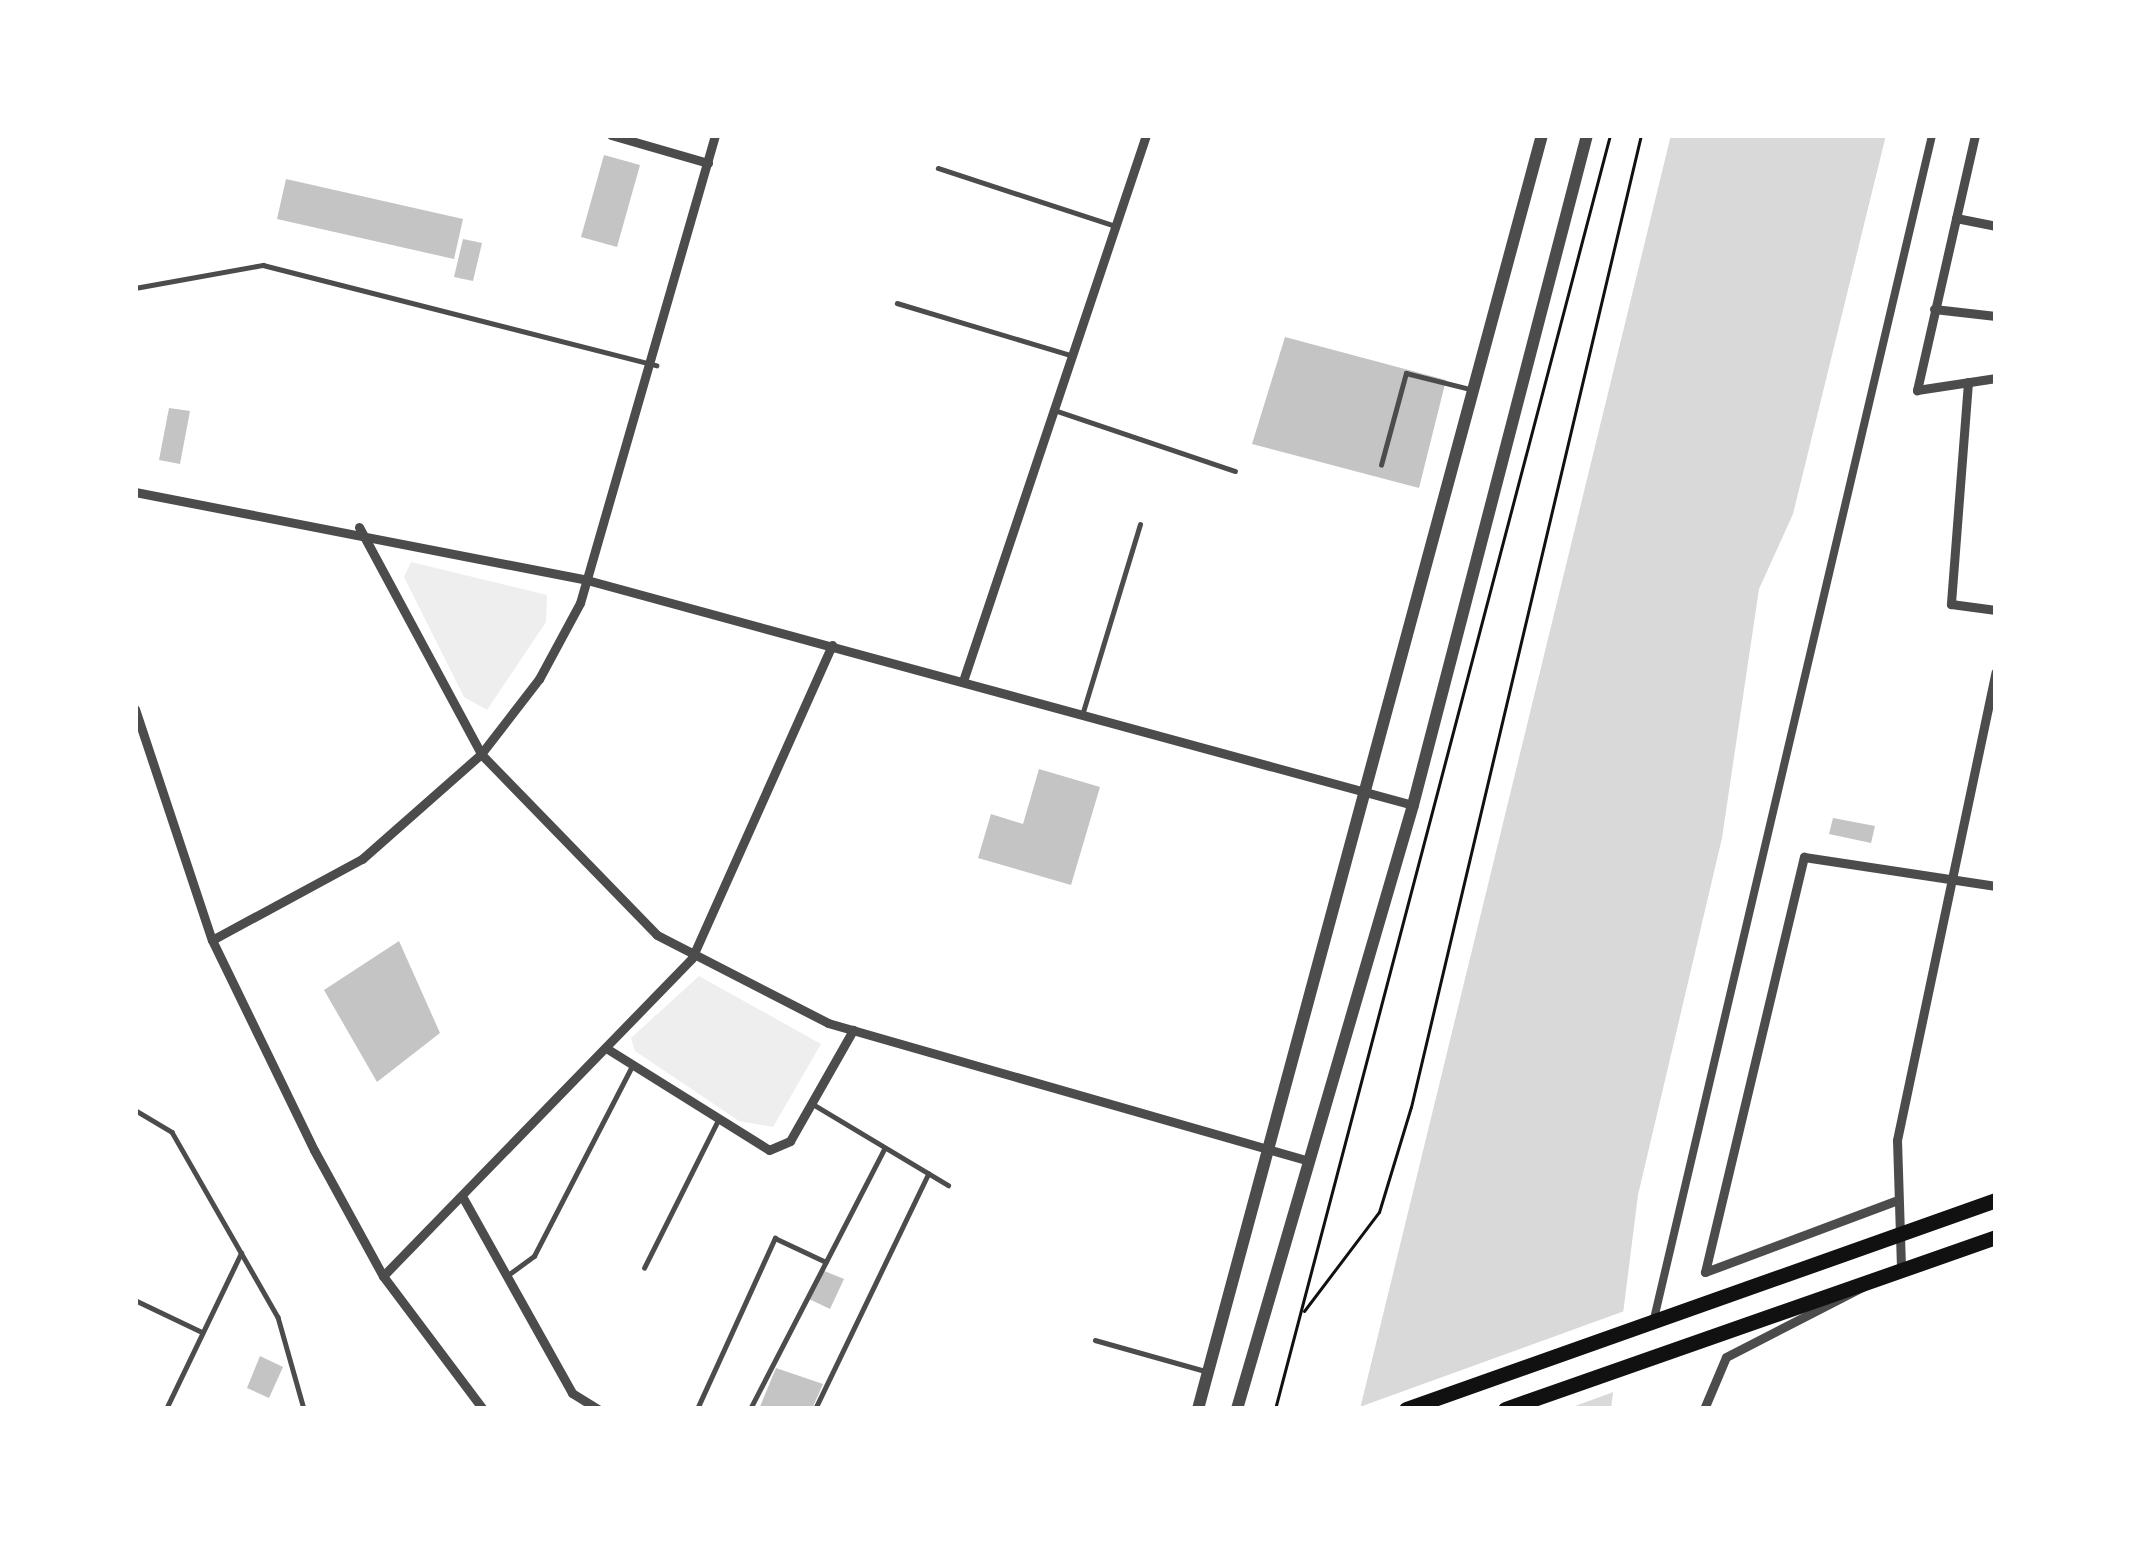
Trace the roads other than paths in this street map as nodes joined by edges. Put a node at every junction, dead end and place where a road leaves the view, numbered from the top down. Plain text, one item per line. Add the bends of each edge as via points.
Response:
1 (611, 135) edge
2 (715, 135) edge
3 (1146, 135) edge
4 (1542, 135) edge
5 (1587, 135) edge
6 (1932, 135) edge
7 (1975, 135) edge
8 (708, 163) junction
9 (938, 168) dead end
10 (1956, 218) junction
11 (1116, 226) junction
12 (1996, 226) edge
13 (135, 288) edge
14 (897, 303) dead end
15 (1934, 309) junction
16 (1996, 316) edge
17 (1072, 356) junction
18 (656, 365) junction
19 (1996, 378) edge
20 (1968, 382) junction
21 (1476, 390) junction
22 (1054, 410) junction
23 (1381, 466) dead end
24 (1235, 471) dead end
25 (135, 492) edge
26 (1140, 524) dead end
27 (359, 527) junction
28 (587, 580) junction
29 (1996, 610) edge
30 (832, 644) junction
31 (1996, 672) edge
32 (964, 678) junction
33 (135, 709) edge
34 (1083, 712) junction
35 (481, 754) junction
36 (1371, 796) junction
37 (1413, 806) junction
38 (1952, 879) junction
39 (1996, 886) edge
40 (212, 940) junction
41 (692, 958) junction
42 (853, 1030) junction
43 (606, 1048) junction
44 (632, 1065) junction
45 (811, 1103) junction
46 (135, 1110) edge
47 (718, 1120) junction
48 (884, 1149) junction
49 (1268, 1149) junction
50 (1307, 1160) junction
51 (928, 1174) junction
52 (948, 1185) dead end
53 (462, 1196) junction
54 (1996, 1200) edge
55 (1895, 1201) junction
56 (1896, 1234) junction
57 (1996, 1237) edge
58 (241, 1253) junction
59 (826, 1262) junction
60 (1901, 1267) junction
61 (644, 1268) dead end
62 (508, 1275) junction
63 (383, 1276) junction
64 (135, 1300) edge
65 (1653, 1324) junction
66 (202, 1333) junction
67 (1095, 1340) dead end
68 (1208, 1372) junction
69 (166, 1409) edge
70 (304, 1409) edge
71 (483, 1409) edge
72 (598, 1409) edge
73 (697, 1409) edge
74 (750, 1409) edge
75 (815, 1409) edge
76 (1198, 1409) edge
77 (1237, 1409) edge
78 (1406, 1409) edge
79 (1505, 1409) edge
80 (1704, 1409) edge

1 - 8 street
2 - 8 street
3 - 11 street
4 - 21 street
5 - 37 street
6 - 65 street
7 - 10 street
8 - 18 street
9 - 11 lane
10 - 12 street
10 - 15 street
11 - 17 street
13 - 18 lane via 262,266
14 - 17 lane
15 - 16 street
15 - 20 street via 1917,390
17 - 22 street
18 - 28 street
19 - 20 street
20 - 29 street via 1951,604
21 - 23 lane via 1406,373
21 - 36 street
22 - 24 lane
22 - 32 street
25 - 27 street
26 - 34 lane
27 - 28 street
27 - 35 street
28 - 30 street
28 - 35 street via 539,679
30 - 32 street
30 - 41 street
31 - 38 street
32 - 34 street
33 - 40 street
34 - 36 street
35 - 40 street via 362,859
35 - 41 street via 577,861
36 - 37 street
36 - 49 street
37 - 50 street
38 - 39 street
38 - 55 street via 1897,1140
38 - 55 street via 1804,856 1705,1272
40 - 63 street
41 - 42 street
41 - 43 street
42 - 45 street
42 - 49 street
43 - 44 street
43 - 53 street
44 - 47 street
44 - 62 lane via 534,1256
45 - 47 street via 782,1148
45 - 48 lane
46 - 58 lane via 172,1132
47 - 61 lane
48 - 51 lane
48 - 59 lane
49 - 50 street
49 - 68 street
50 - 77 street
51 - 52 lane
51 - 75 lane
53 - 62 street
53 - 63 street
54 - 56 main road
55 - 56 street
56 - 60 street
56 - 65 main road
57 - 60 main road
58 - 66 lane
58 - 70 lane via 278,1317
59 - 73 lane via 775,1238
59 - 74 lane
60 - 79 main road
60 - 80 street via 1726,1357
62 - 72 street via 572,1393
63 - 71 street
64 - 66 lane
65 - 78 main road
66 - 69 lane
67 - 68 lane
68 - 76 street

